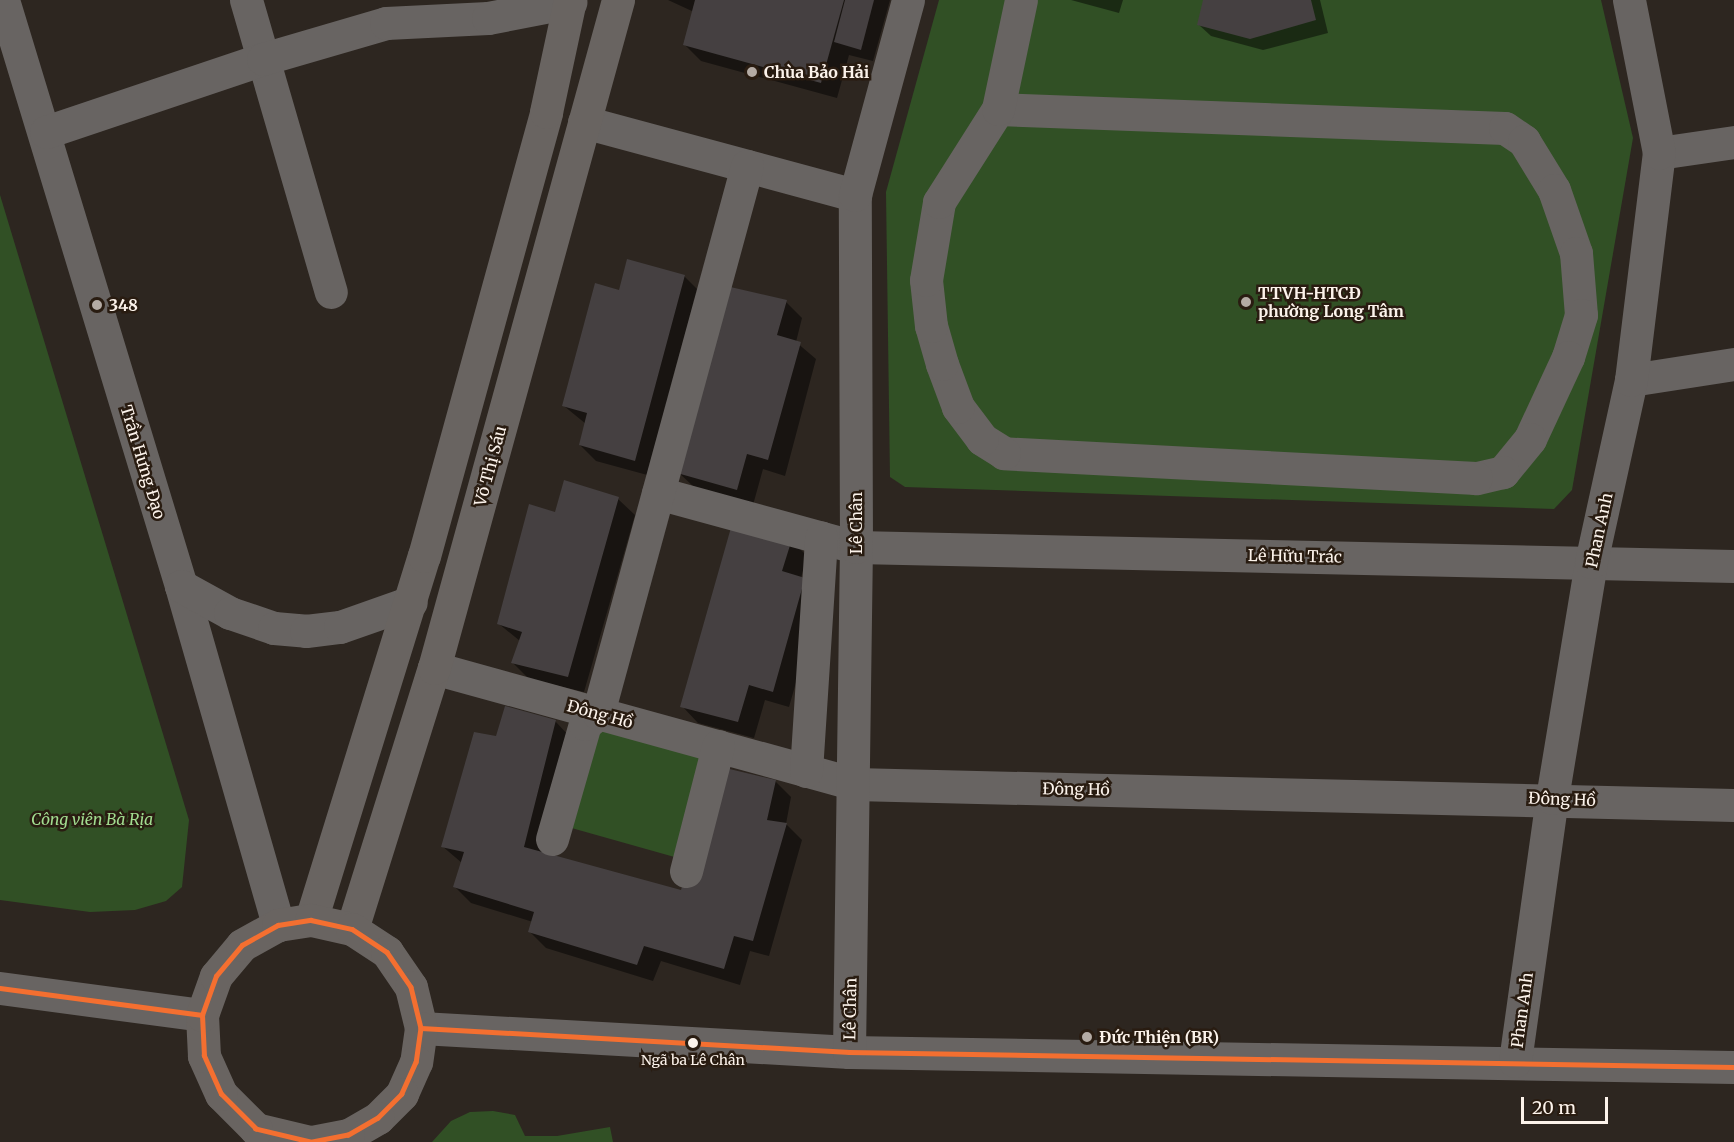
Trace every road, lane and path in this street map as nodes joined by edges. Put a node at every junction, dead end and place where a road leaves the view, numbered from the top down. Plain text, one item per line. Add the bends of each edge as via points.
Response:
1 (3, 0) edge
2 (246, 0) edge
3 (618, 0) edge
4 (908, 0) edge
5 (1021, 0) edge
6 (1629, 0) edge
7 (570, 1) edge
8 (263, 59) junction
9 (998, 109) junction
10 (584, 122) junction
11 (46, 132) junction
12 (1734, 141) edge
13 (1659, 153) junction
14 (747, 166) junction
15 (855, 195) junction
16 (331, 292) dead end
17 (1734, 364) edge
18 (1631, 380) junction
19 (658, 492) junction
20 (821, 537) junction
21 (856, 547) junction
22 (1591, 562) junction
23 (1734, 566) edge
24 (181, 586) junction
25 (411, 602) junction
26 (434, 668) junction
27 (598, 713) junction
28 (718, 746) junction
29 (806, 771) junction
30 (854, 784) junction
31 (1552, 798) junction
32 (1734, 805) edge
33 (552, 839) dead end
34 (686, 871) dead end
35 (311, 920) junction
36 (278, 926) junction
37 (352, 929) junction
38 (0, 988) edge
39 (202, 1015) junction
40 (421, 1028) junction
41 (849, 1052) junction
42 (1515, 1061) junction
43 (1734, 1067) edge
44 (254, 1136) edge
45 (311, 1142) edge

1 - 11 street, Trần Hưng Đạo
2 - 8 street
3 - 10 main road, Võ Thị Sáu
4 - 15 street, Lê Chân
5 - 9 street
6 - 13 street, Phan Anh
7 - 8 street via 488,18 386,24
7 - 25 main road via 546,112
8 - 11 street
8 - 16 street
9 - 9 street via 1505,128 1524,141 1554,190 1576,253 1580,305 1568,357 1530,439 1503,472 1476,478 1004,453 982,439 958,407 931,326 926,280 939,202
10 - 14 street
10 - 26 main road, Võ Thị Sáu
11 - 24 street, Trần Hưng Đạo
12 - 13 street
13 - 18 street, Phan Anh
14 - 15 street
14 - 19 street
15 - 21 street, Lê Chân
17 - 18 street
18 - 22 street, Phan Anh
19 - 20 street, Lê Hữu Trác
19 - 27 street
20 - 21 street, Lê Hữu Trác
20 - 29 street
21 - 22 street, Lê Hữu Trác
21 - 30 street, Lê Chân
22 - 23 street, Lê Hữu Trác
22 - 31 street, Phan Anh
24 - 25 street via 230,613 274,628 306,631 340,627
24 - 36 street, Trần Hưng Đạo
25 - 35 main road
26 - 27 street, Đông Hồ
26 - 37 main road, Võ Thị Sáu
27 - 28 street, Đông Hồ
27 - 33 street via 585,724
28 - 29 street, Đông Hồ
28 - 34 street
29 - 30 street, Đông Hồ
30 - 31 street, Đông Hồ
30 - 41 street, Lê Chân
31 - 32 street, Đông Hồ
31 - 42 street, Phan Anh
35 - 36 main road
35 - 37 main road
36 - 39 main road via 242,945 216,976
37 - 40 main road via 387,951 411,987
38 - 39 street
39 - 44 main road via 204,1056 221,1094
40 - 41 street
40 - 45 main road via 416,1062 402,1094 386,1110 348,1135
41 - 42 street
42 - 43 street
44 - 45 main road

